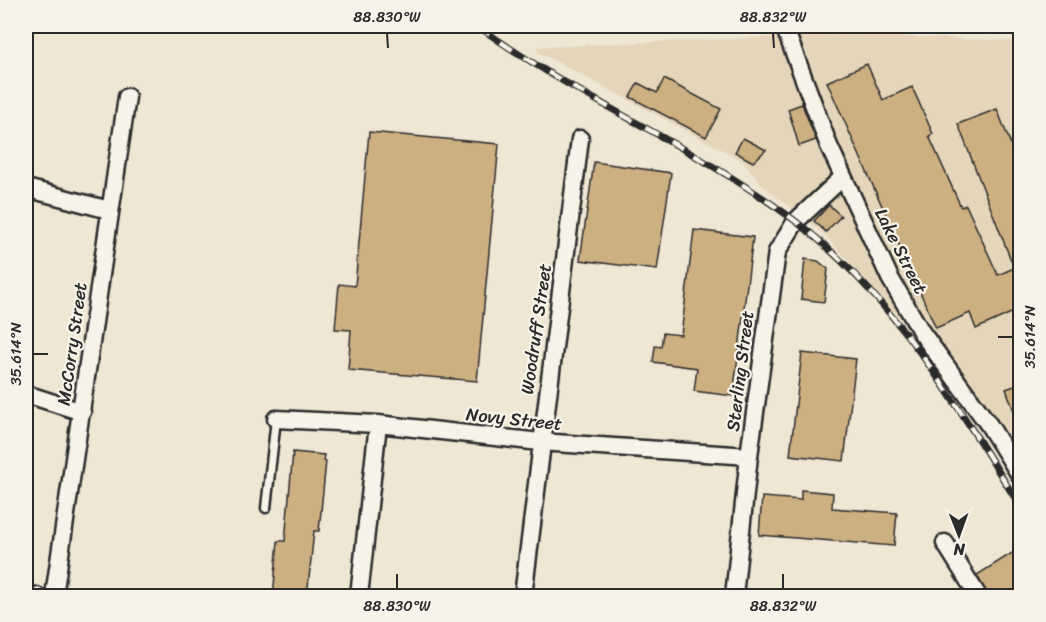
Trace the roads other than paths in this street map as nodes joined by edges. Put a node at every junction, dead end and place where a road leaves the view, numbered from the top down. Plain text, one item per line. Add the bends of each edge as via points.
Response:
1 (784, 26) edge
2 (127, 97) dead end
3 (580, 139) dead end
4 (843, 177) junction
5 (26, 188) edge
6 (109, 210) junction
7 (26, 394) edge
8 (82, 412) junction
9 (276, 419) joint
10 (378, 424) junction
11 (540, 442) junction
12 (749, 456) junction
13 (1020, 475) edge
14 (266, 508) dead end
15 (945, 543) dead end
16 (26, 594) edge
17 (37, 597) edge
18 (54, 597) edge
19 (359, 597) edge
20 (523, 597) edge
21 (734, 597) edge
22 (978, 597) edge

1 - 4 street, Lake Street
2 - 6 street, McCorry Street
3 - 11 street, Woodruff Street
4 - 12 street, Sterling Street via 795,221 777,252
4 - 13 street, Lake Street via 890,278 922,333
5 - 6 street
6 - 8 street, McCorry Street
7 - 8 street
8 - 18 street, McCorry Street
9 - 10 street, Novy Street
9 - 14 lane
10 - 11 street, Novy Street
10 - 19 street
11 - 12 street, Novy Street
11 - 20 street, Woodruff Street
12 - 21 street, Sterling Street
15 - 22 street
16 - 17 street

